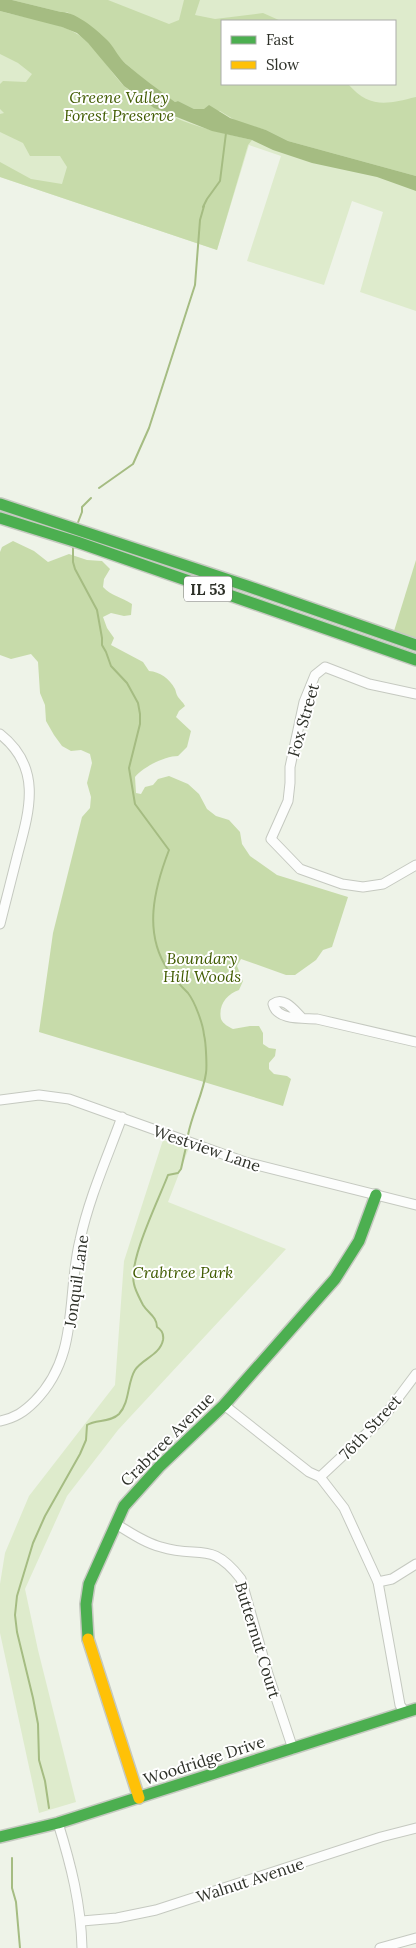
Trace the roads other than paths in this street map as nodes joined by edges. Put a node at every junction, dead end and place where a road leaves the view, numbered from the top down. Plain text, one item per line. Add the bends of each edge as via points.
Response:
1 (0, 504) edge
2 (0, 518) edge
3 (416, 645) edge
4 (416, 660) edge
5 (416, 694) edge
6 (0, 734) edge
7 (416, 865) edge
8 (0, 924) edge
9 (302, 1018) dead end
10 (416, 1042) edge
11 (0, 1100) edge
12 (122, 1118) junction
13 (376, 1195) junction
14 (416, 1205) edge
15 (416, 1374) edge
16 (224, 1405) junction
17 (0, 1421) edge
18 (320, 1477) junction
19 (116, 1524) junction
20 (416, 1564) edge
21 (378, 1582) junction
22 (410, 1711) edge
23 (293, 1749) junction
24 (139, 1798) junction
25 (58, 1823) junction
26 (416, 1828) edge
27 (0, 1837) edge
28 (82, 1921) junction
29 (416, 1938) edge
30 (82, 1948) edge
31 (380, 1948) edge

1 - 3 street, IL 53
2 - 4 street, IL 53
5 - 7 street, Fox Street via 369,684 324,667 315,675 304,702 290,767 288,801 272,839 300,869 342,884 363,887 382,884
6 - 8 street via 22,759 30,795
9 - 10 street via 320,1019
11 - 12 street, Westview Lane via 27,1095 55,1096
12 - 13 street, Westview Lane via 245,1162
12 - 17 street, Jonquil Lane via 80,1239 72,1282 70,1326 62,1360 46,1388 30,1406 16,1417
13 - 14 street, Westview Lane
13 - 16 street, Crabtree Avenue via 359,1241 345,1266
15 - 18 street, 76th Street via 383,1418
16 - 18 street via 309,1472
16 - 19 street, Crabtree Avenue via 145,1480 124,1506
18 - 21 street via 344,1508
19 - 23 street, Butternut Court via 162,1547 213,1554 226,1561 241,1579
19 - 24 street, Crabtree Avenue via 90,1584 86,1625
20 - 21 street via 392,1579
21 - 22 street via 400,1705
22 - 23 street, Woodridge Drive
23 - 24 street, Woodridge Drive
24 - 25 street, Woodridge Drive
25 - 27 street, Woodridge Drive
25 - 28 street via 72,1868
26 - 28 street, Walnut Avenue via 156,1910
28 - 30 street
29 - 31 street

